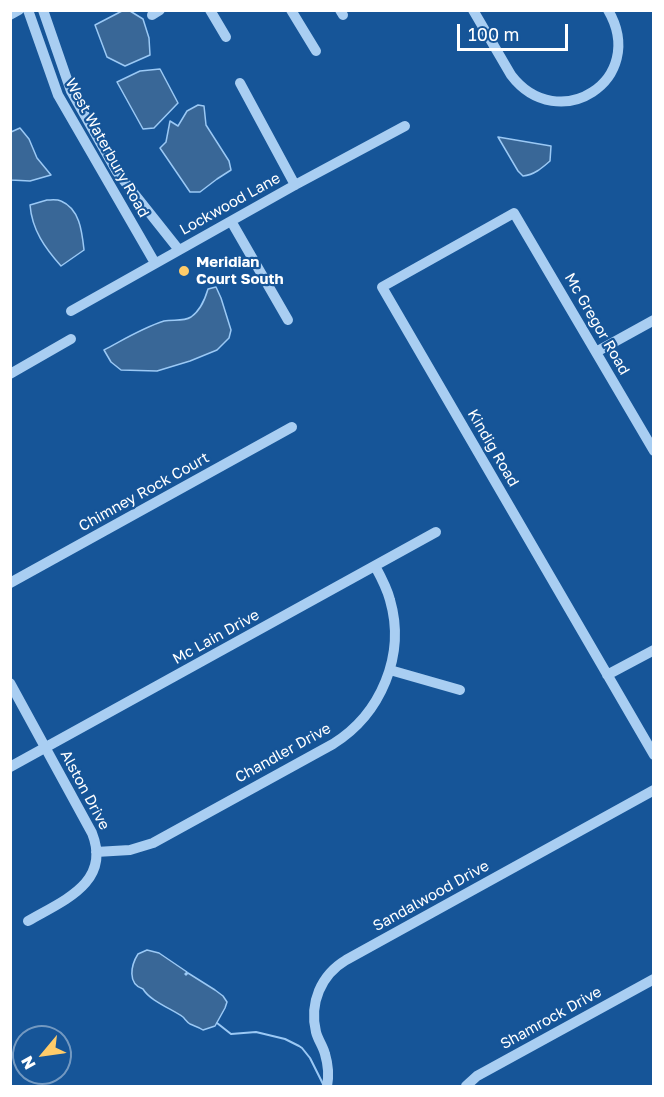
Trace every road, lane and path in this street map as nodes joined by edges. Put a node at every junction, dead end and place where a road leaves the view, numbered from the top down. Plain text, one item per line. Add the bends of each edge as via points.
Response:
1 (19, 10) edge
2 (28, 10) edge
3 (43, 10) edge
4 (210, 10) edge
5 (291, 10) edge
6 (608, 10) edge
7 (475, 14) edge
8 (10, 15) edge
9 (226, 37) dead end
10 (316, 51) dead end
11 (240, 83) dead end
12 (405, 126) dead end
13 (295, 185) junction
14 (514, 213) joint
15 (231, 221) junction
16 (179, 250) junction
17 (154, 263) junction
18 (71, 311) dead end
19 (288, 320) dead end
20 (654, 320) edge
21 (71, 339) dead end
22 (596, 352) junction
23 (11, 371) edge
24 (292, 427) dead end
25 (654, 451) edge
26 (435, 532) dead end
27 (375, 566) junction
28 (10, 583) edge
29 (654, 650) edge
30 (390, 670) junction
31 (608, 675) junction
32 (10, 683) edge
33 (460, 690) dead end
34 (45, 748) junction
35 (654, 755) edge
36 (10, 767) edge
37 (654, 790) edge
38 (96, 852) junction
39 (28, 921) dead end
40 (654, 979) edge
41 (327, 1086) edge
42 (466, 1086) edge

1 - 8 street
2 - 17 street, West Waterbury Road via 58,95
3 - 16 street, West Waterbury Road via 71,91 117,172
4 - 9 street
5 - 10 street
6 - 7 street via 618,30 615,65 596,90 568,101 545,100 518,84
11 - 13 street
12 - 13 street, Lockwood Lane
13 - 15 street, Lockwood Lane
14 - 22 street, Mc Gregor Road
14 - 31 street, Kindig Road via 382,287
15 - 16 street, Lockwood Lane
15 - 19 street
16 - 17 street, Lockwood Lane
17 - 18 street, Lockwood Lane
20 - 22 street
21 - 23 street
22 - 25 street, Mc Gregor Road
24 - 28 street, Chimney Rock Court
26 - 27 street, Mc Lain Drive
27 - 30 street, Chandler Drive via 391,602 395,626
27 - 34 street, Mc Lain Drive
29 - 31 street
30 - 33 street
30 - 38 street, Chandler Drive via 370,710 336,742 153,843 130,850
31 - 35 street, Kindig Road
32 - 34 street, Alston Drive
34 - 36 street, Mc Lain Drive
34 - 38 street, Alston Drive via 92,833
37 - 41 street, Sandalwood Drive via 335,968 319,991 314,1011 328,1071
38 - 39 street, Alston Drive via 94,870 82,888
40 - 42 street, Shamrock Drive via 477,1076

